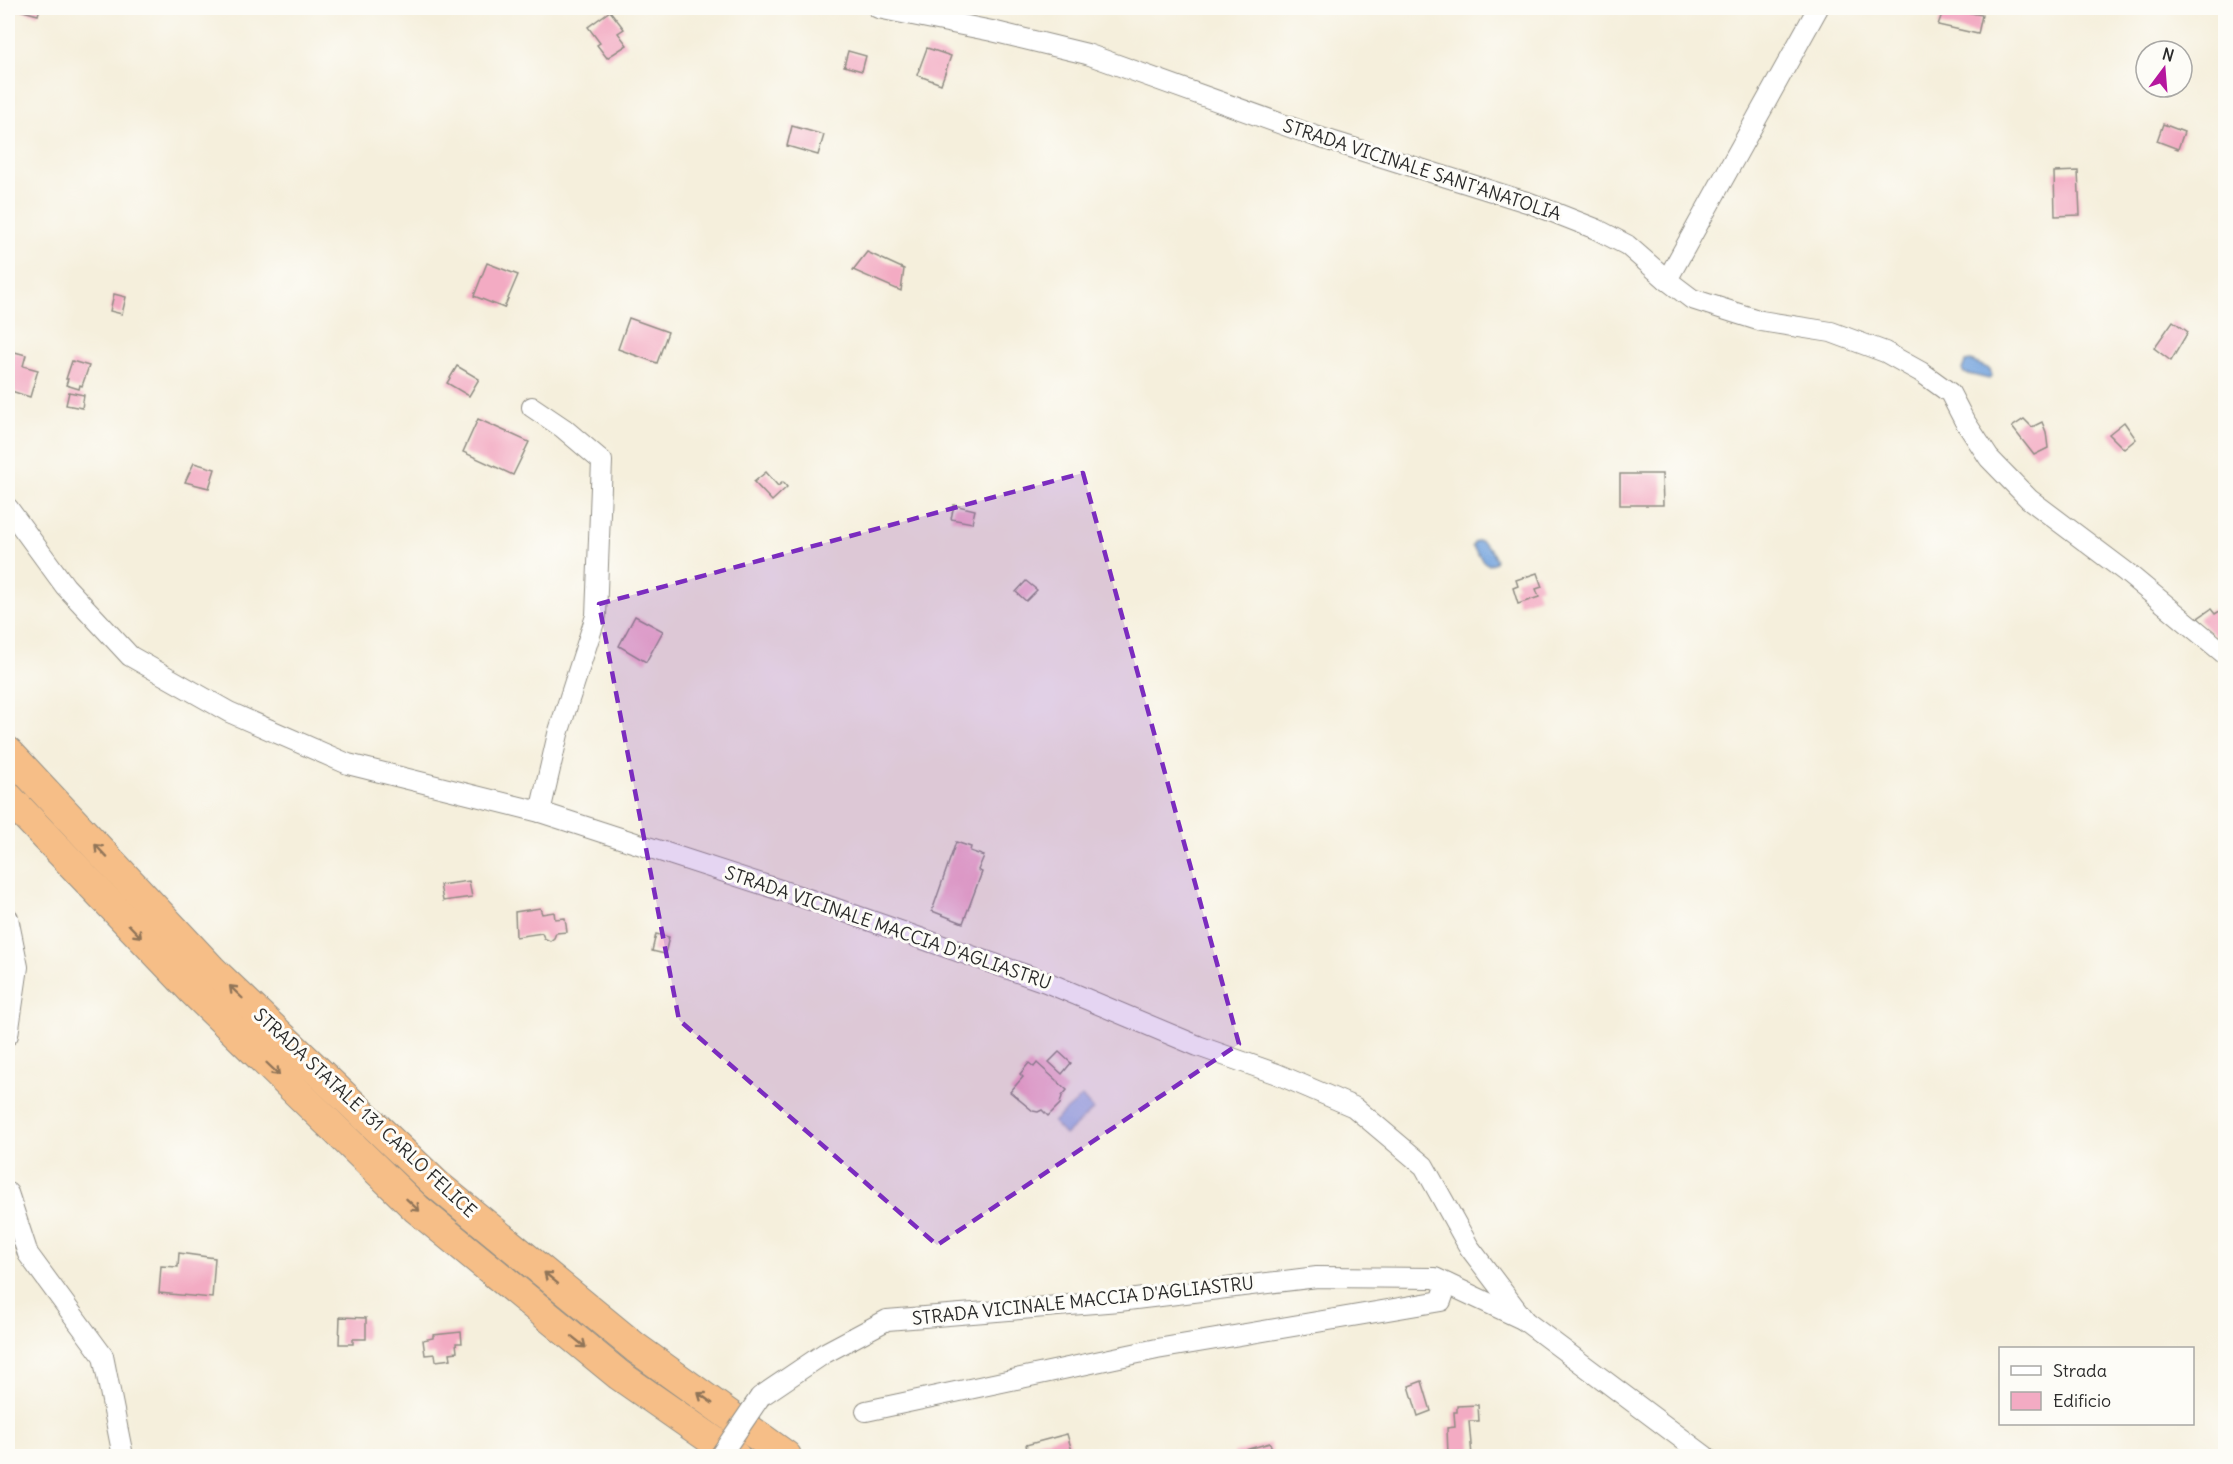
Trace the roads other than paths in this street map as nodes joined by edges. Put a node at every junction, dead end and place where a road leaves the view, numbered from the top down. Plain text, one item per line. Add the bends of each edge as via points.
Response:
1 (878, 8) edge
2 (1818, 8) edge
3 (1666, 280) junction
4 (532, 407) dead end
5 (8, 508) edge
6 (2226, 655) edge
7 (8, 752) edge
8 (8, 797) edge
9 (540, 812) junction
10 (8, 918) edge
11 (8, 1035) edge
12 (8, 1193) edge
13 (1447, 1284) junction
14 (1525, 1321) junction
15 (866, 1411) dead end
16 (123, 1456) edge
17 (720, 1456) edge
18 (735, 1456) edge
19 (786, 1456) edge
20 (1705, 1456) edge

1 - 3 street, STRADA VICINALE SANT'ANATOLIA via 1088,54 1315,136 1530,202 1626,245
2 - 3 street
3 - 6 street, STRADA VICINALE SANT'ANATOLIA via 1692,299 1710,306 1761,321 1831,332 1885,352 1922,372 1950,393 1989,458 2029,499 2127,572
4 - 9 street via 602,461 596,616 558,734
5 - 9 street, STRADA VICINALE MACCIA D'AGLIASTRU via 65,586 130,656 230,712 348,764
19 -> 7 highway, STRADA STATALE 131 CARLO FELICE via 636,1348 436,1184 211,969
8 -> 18 highway, STRADA STATALE 131 CARLO FELICE via 192,990 417,1209 619,1375
9 - 14 street, STRADA VICINALE MACCIA D'AGLIASTRU via 1046,982 1354,1107 1424,1166 1469,1247
10 - 11 street via 18,967
12 - 16 street via 28,1254 103,1356
13 - 14 street, STRADA VICINALE MACCIA D'AGLIASTRU
13 - 15 street via 1441,1301 1157,1350
13 - 17 street, STRADA VICINALE MACCIA D'AGLIASTRU, bridge via 1436,1278 1317,1277 1119,1301 887,1320 825,1353 760,1397
14 - 20 street, STRADA VICINALE MACCIA D'AGLIASTRU

